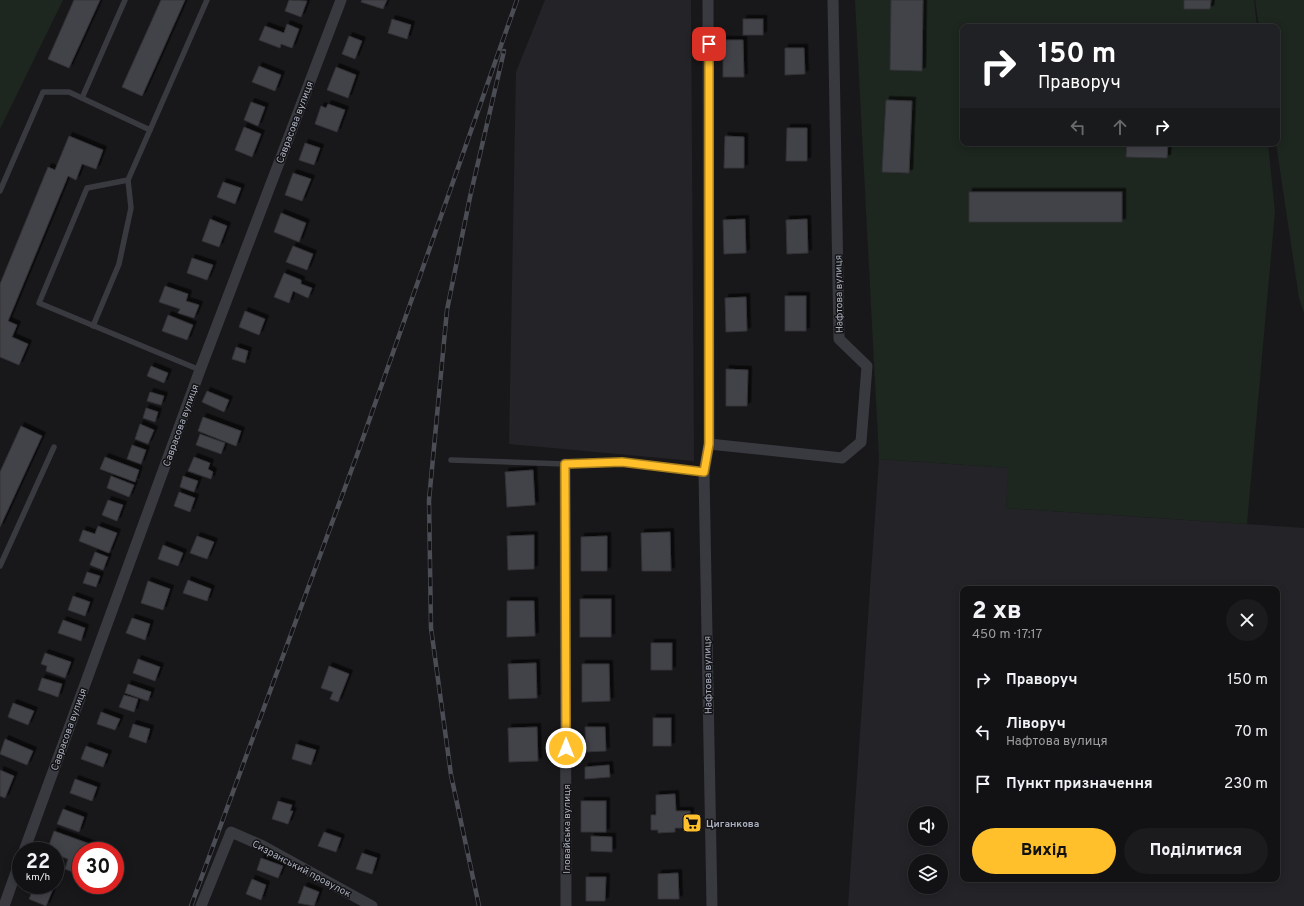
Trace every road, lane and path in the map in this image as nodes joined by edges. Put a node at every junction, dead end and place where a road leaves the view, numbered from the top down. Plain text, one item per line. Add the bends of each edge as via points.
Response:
1 (125, 0) edge
2 (207, 0) edge
3 (341, 0) edge
4 (708, 0) edge
5 (833, 0) edge
6 (82, 98) junction
7 (150, 130) junction
8 (128, 180) junction
9 (0, 191) edge
10 (93, 326) junction
11 (200, 370) junction
12 (709, 444) junction
13 (54, 447) dead end
14 (451, 460) dead end
15 (565, 464) junction
16 (704, 472) junction
17 (0, 566) edge
18 (27, 842) edge
19 (12, 883) edge
20 (4, 906) edge
21 (201, 906) edge
22 (372, 906) edge
23 (566, 906) edge
24 (712, 906) edge

1 - 6 lane
2 - 7 lane
3 - 11 street, Саврасова вулиця
4 - 12 street, Нафтова вулиця
5 - 12 street, Нафтова вулиця via 839,338 867,366 861,442 842,458
6 - 7 lane
6 - 9 lane via 69,92 43,92
7 - 8 lane
8 - 10 lane via 131,208 119,264
8 - 10 lane via 87,188 39,303
10 - 11 lane
11 - 18 street, Саврасова вулиця
12 - 16 street, Нафтова вулиця
13 - 17 lane
14 - 15 lane
15 - 16 lane via 622,462
15 - 23 street, Іловайська вулиця
16 - 24 street, Нафтова вулиця
19 - 20 street
21 - 22 street, Сизранський провулок via 231,832 263,846

